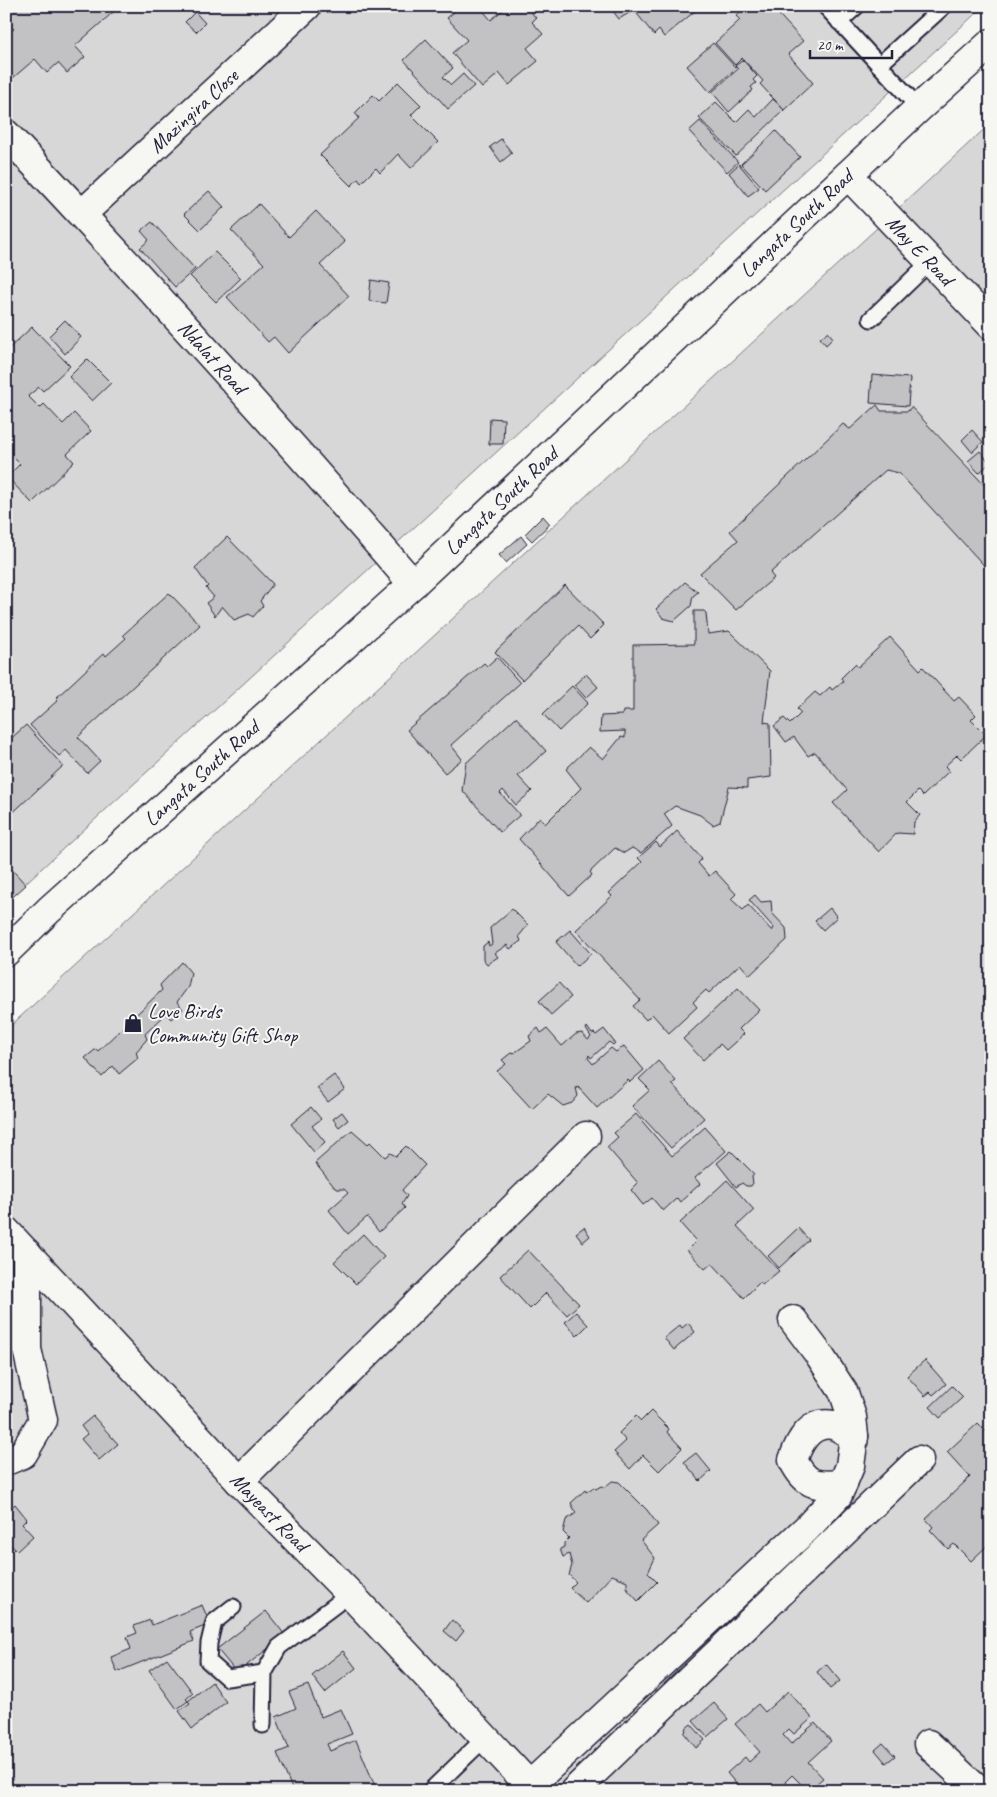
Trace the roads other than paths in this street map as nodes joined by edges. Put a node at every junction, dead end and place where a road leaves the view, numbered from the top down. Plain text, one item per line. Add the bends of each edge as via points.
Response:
1 (307, 6) edge
2 (825, 6) edge
3 (857, 6) edge
4 (944, 6) edge
5 (839, 22) junction
6 (991, 43) edge
7 (879, 65) junction
8 (919, 108) junction
9 (6, 134) edge
10 (848, 175) junction
11 (82, 214) junction
12 (931, 261) junction
13 (871, 318) dead end
14 (991, 325) edge
15 (413, 584) junction
16 (6, 952) edge
17 (586, 1136) dead end
18 (6, 1231) edge
19 (27, 1253) junction
20 (793, 1320) dead end
21 (854, 1436) junction
22 (919, 1460) dead end
23 (6, 1462) edge
24 (239, 1482) junction
25 (843, 1484) junction
26 (350, 1594) junction
27 (233, 1607) dead end
28 (264, 1673) junction
29 (264, 1725) dead end
30 (485, 1738) junction
31 (928, 1744) dead end
32 (533, 1788) edge
33 (430, 1791) edge
34 (574, 1791) edge
35 (979, 1791) edge

1 - 11 street, Mazingira Close
2 - 5 lane
3 - 5 lane
4 - 7 lane
5 - 7 lane
6 - 8 street, Langata South Road
7 - 8 lane
8 - 10 street, Langata South Road
9 - 11 street, Ndalat Road
10 - 12 street, May E Road
10 - 15 street, Langata South Road
11 - 15 street, Ndalat Road via 319,475
12 - 13 lane
12 - 14 street, May E Road
15 - 16 street, Langata South Road
17 - 24 street
18 - 19 street, Mayeast Road
19 - 23 street via 27,1349 43,1420 23,1454
19 - 24 street, Mayeast Road
20 - 21 street via 844,1393
21 - 25 street via 850,1466
21 - 25 street via 833,1425 819,1425 805,1434 793,1460 800,1474 819,1486
22 - 34 street
24 - 26 street, Mayeast Road
25 - 32 street via 838,1495 806,1528
26 - 28 lane via 279,1647
26 - 30 street, Mayeast Road
27 - 28 lane via 214,1622 208,1661 227,1678
28 - 29 lane
30 - 32 street, Mayeast Road
30 - 33 lane
31 - 35 street

